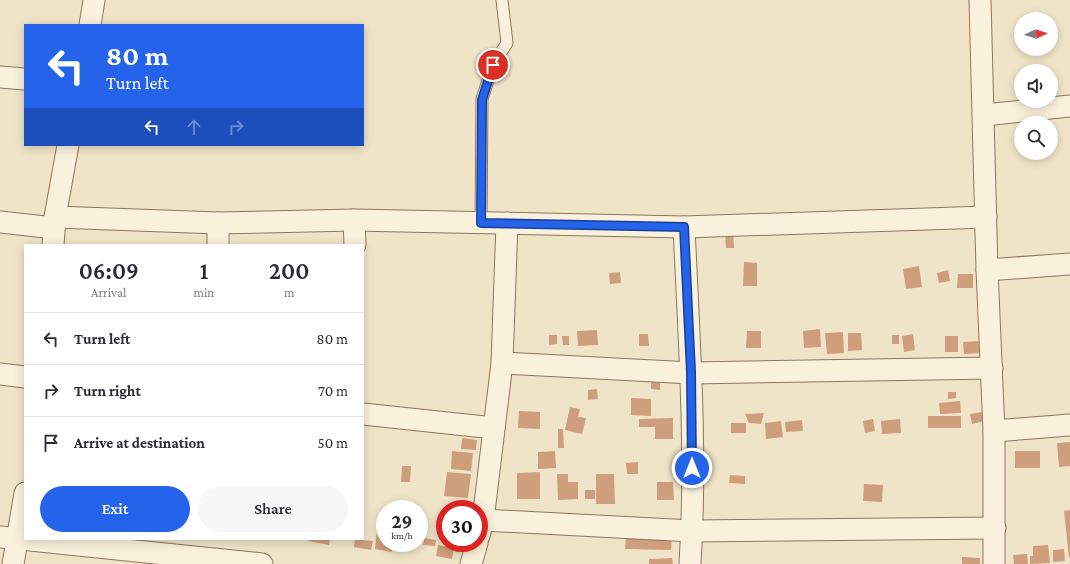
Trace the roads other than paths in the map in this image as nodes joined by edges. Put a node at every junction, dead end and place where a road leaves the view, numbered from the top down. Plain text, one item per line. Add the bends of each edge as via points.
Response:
1 (94, 0) edge
2 (502, 0) edge
3 (980, 0) edge
4 (90, 24) edge
5 (0, 77) edge
6 (24, 79) edge
7 (1070, 106) edge
8 (984, 115) junction
9 (68, 146) edge
10 (986, 217) junction
11 (354, 220) junction
12 (0, 222) edge
13 (218, 223) junction
14 (481, 223) junction
15 (507, 223) junction
16 (684, 227) junction
17 (54, 230) edge
18 (218, 244) edge
19 (356, 244) edge
20 (1070, 264) edge
21 (987, 270) junction
22 (502, 363) junction
23 (992, 368) junction
24 (691, 372) junction
25 (0, 374) edge
26 (24, 377) edge
27 (364, 414) edge
28 (1070, 424) edge
29 (494, 428) junction
30 (994, 431) junction
31 (24, 496) edge
32 (485, 500) edge
33 (488, 528) edge
34 (995, 528) junction
35 (692, 531) junction
36 (9, 538) edge
37 (24, 540) edge
38 (28, 540) edge
39 (474, 552) edge
40 (13, 564) edge
41 (262, 564) edge
42 (471, 564) edge
43 (690, 564) edge
44 (994, 564) edge

1 - 4 street
2 - 14 lane via 507,43 493,65 482,100
3 - 8 street
5 - 6 street
7 - 8 street
8 - 10 street
9 - 17 street
10 - 16 street
10 - 21 street
11 - 13 street
11 - 14 street
11 - 19 street
12 - 17 street
13 - 17 street
13 - 18 street
14 - 15 street
15 - 16 street
15 - 22 street
16 - 24 street
20 - 21 street
21 - 23 street
22 - 24 street
22 - 29 street
23 - 24 street
23 - 30 street
24 - 35 street
25 - 26 street
27 - 29 street
28 - 30 street
29 - 32 street
30 - 34 street
31 - 36 street
33 - 35 street
34 - 35 street
34 - 44 street
35 - 43 street
36 - 37 street
36 - 40 street
38 - 41 street
39 - 42 street

